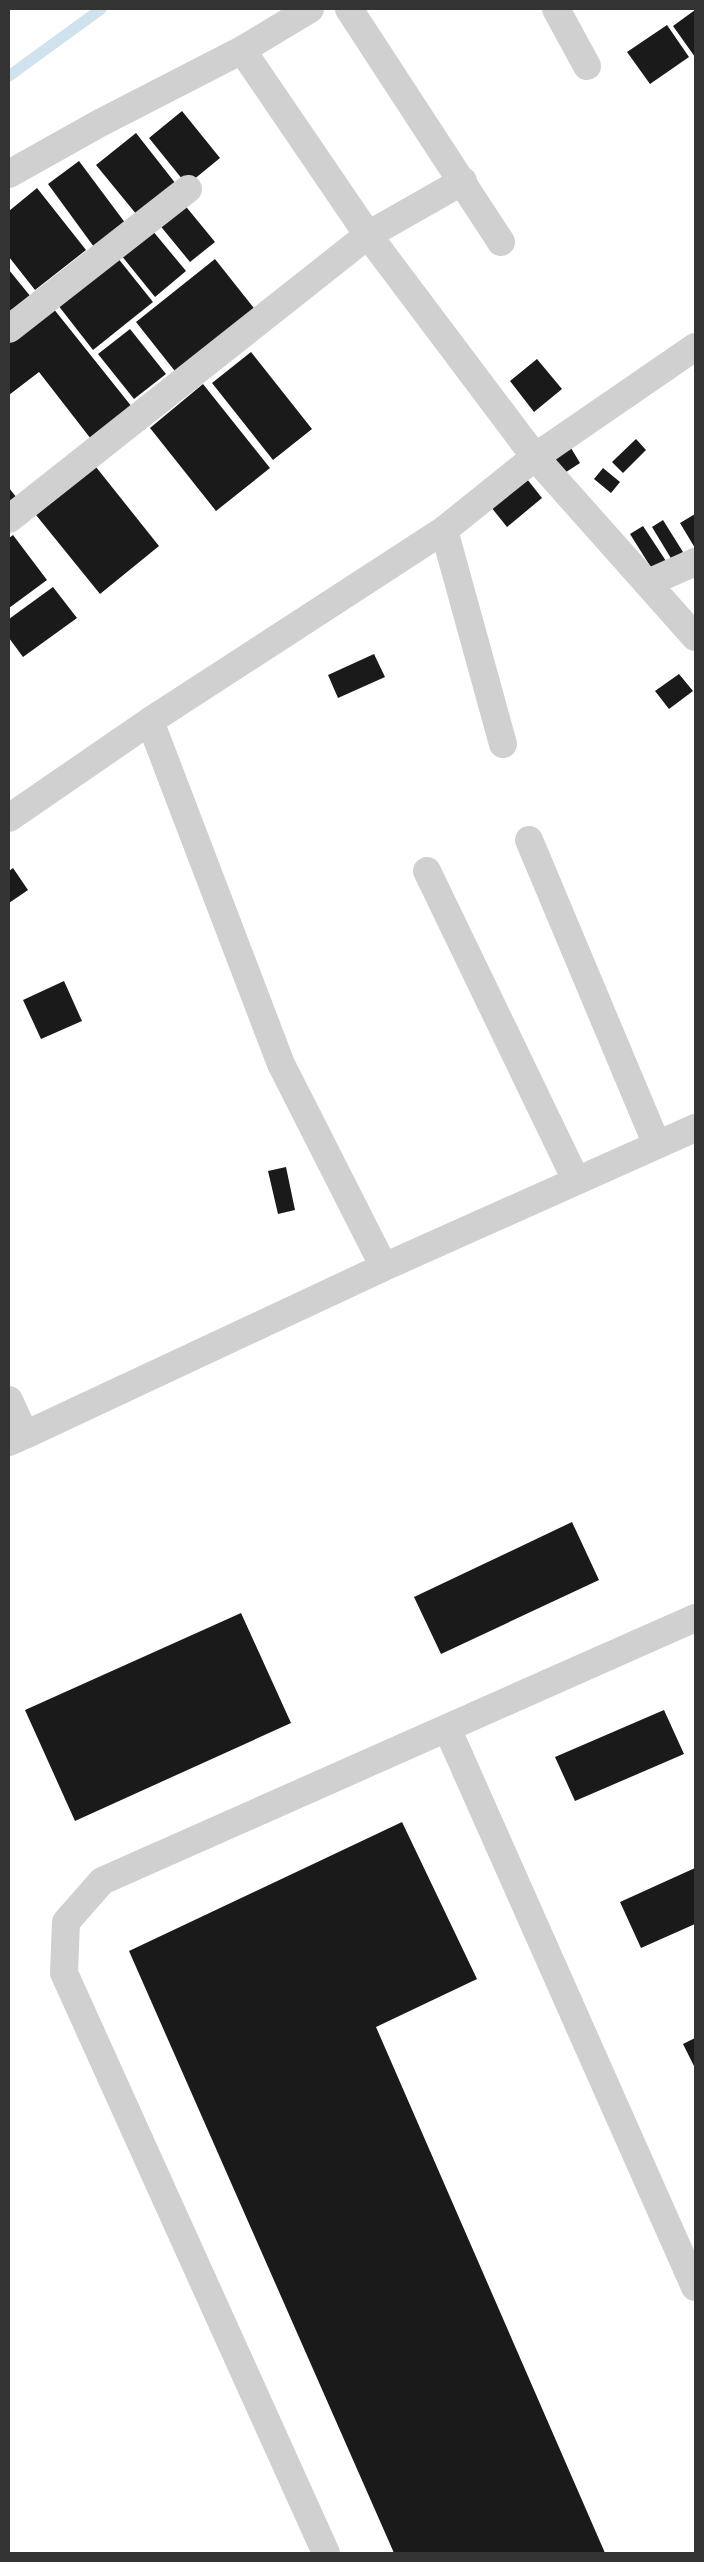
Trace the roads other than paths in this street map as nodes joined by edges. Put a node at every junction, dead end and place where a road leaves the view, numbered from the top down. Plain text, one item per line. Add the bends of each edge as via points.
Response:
1 (310, 9) edge
2 (349, 9) edge
3 (556, 9) edge
4 (242, 50) junction
5 (587, 66) dead end
6 (9, 174) edge
7 (463, 181) junction
8 (188, 190) dead end
9 (368, 236) junction
10 (501, 242) dead end
11 (9, 329) edge
12 (695, 347) edge
13 (535, 457) junction
14 (9, 519) edge
15 (444, 530) junction
16 (695, 562) edge
17 (648, 583) junction
18 (695, 637) edge
19 (150, 721) junction
20 (502, 744) dead end
21 (9, 818) edge
22 (529, 840) dead end
23 (427, 871) dead end
24 (695, 1128) edge
25 (657, 1145) junction
26 (576, 1180) junction
27 (384, 1267) junction
28 (9, 1400) edge
29 (17, 1439) edge
30 (695, 1618) edge
31 (447, 1728) junction
32 (695, 2287) edge
33 (326, 2553) edge

1 - 4 street
2 - 7 street
3 - 5 street
4 - 6 street
4 - 9 street
7 - 9 street
7 - 10 street
8 - 11 street
9 - 13 street
9 - 14 street
12 - 13 street
13 - 15 street
13 - 17 street
15 - 19 street
15 - 20 street
16 - 17 street
17 - 18 street
19 - 21 street
19 - 27 street via 281,1064
22 - 25 street
23 - 26 street
24 - 25 street
25 - 26 street
26 - 27 street
27 - 29 street
28 - 29 street
30 - 31 street
31 - 32 street
31 - 33 street via 102,1881 66,1922 64,1973

